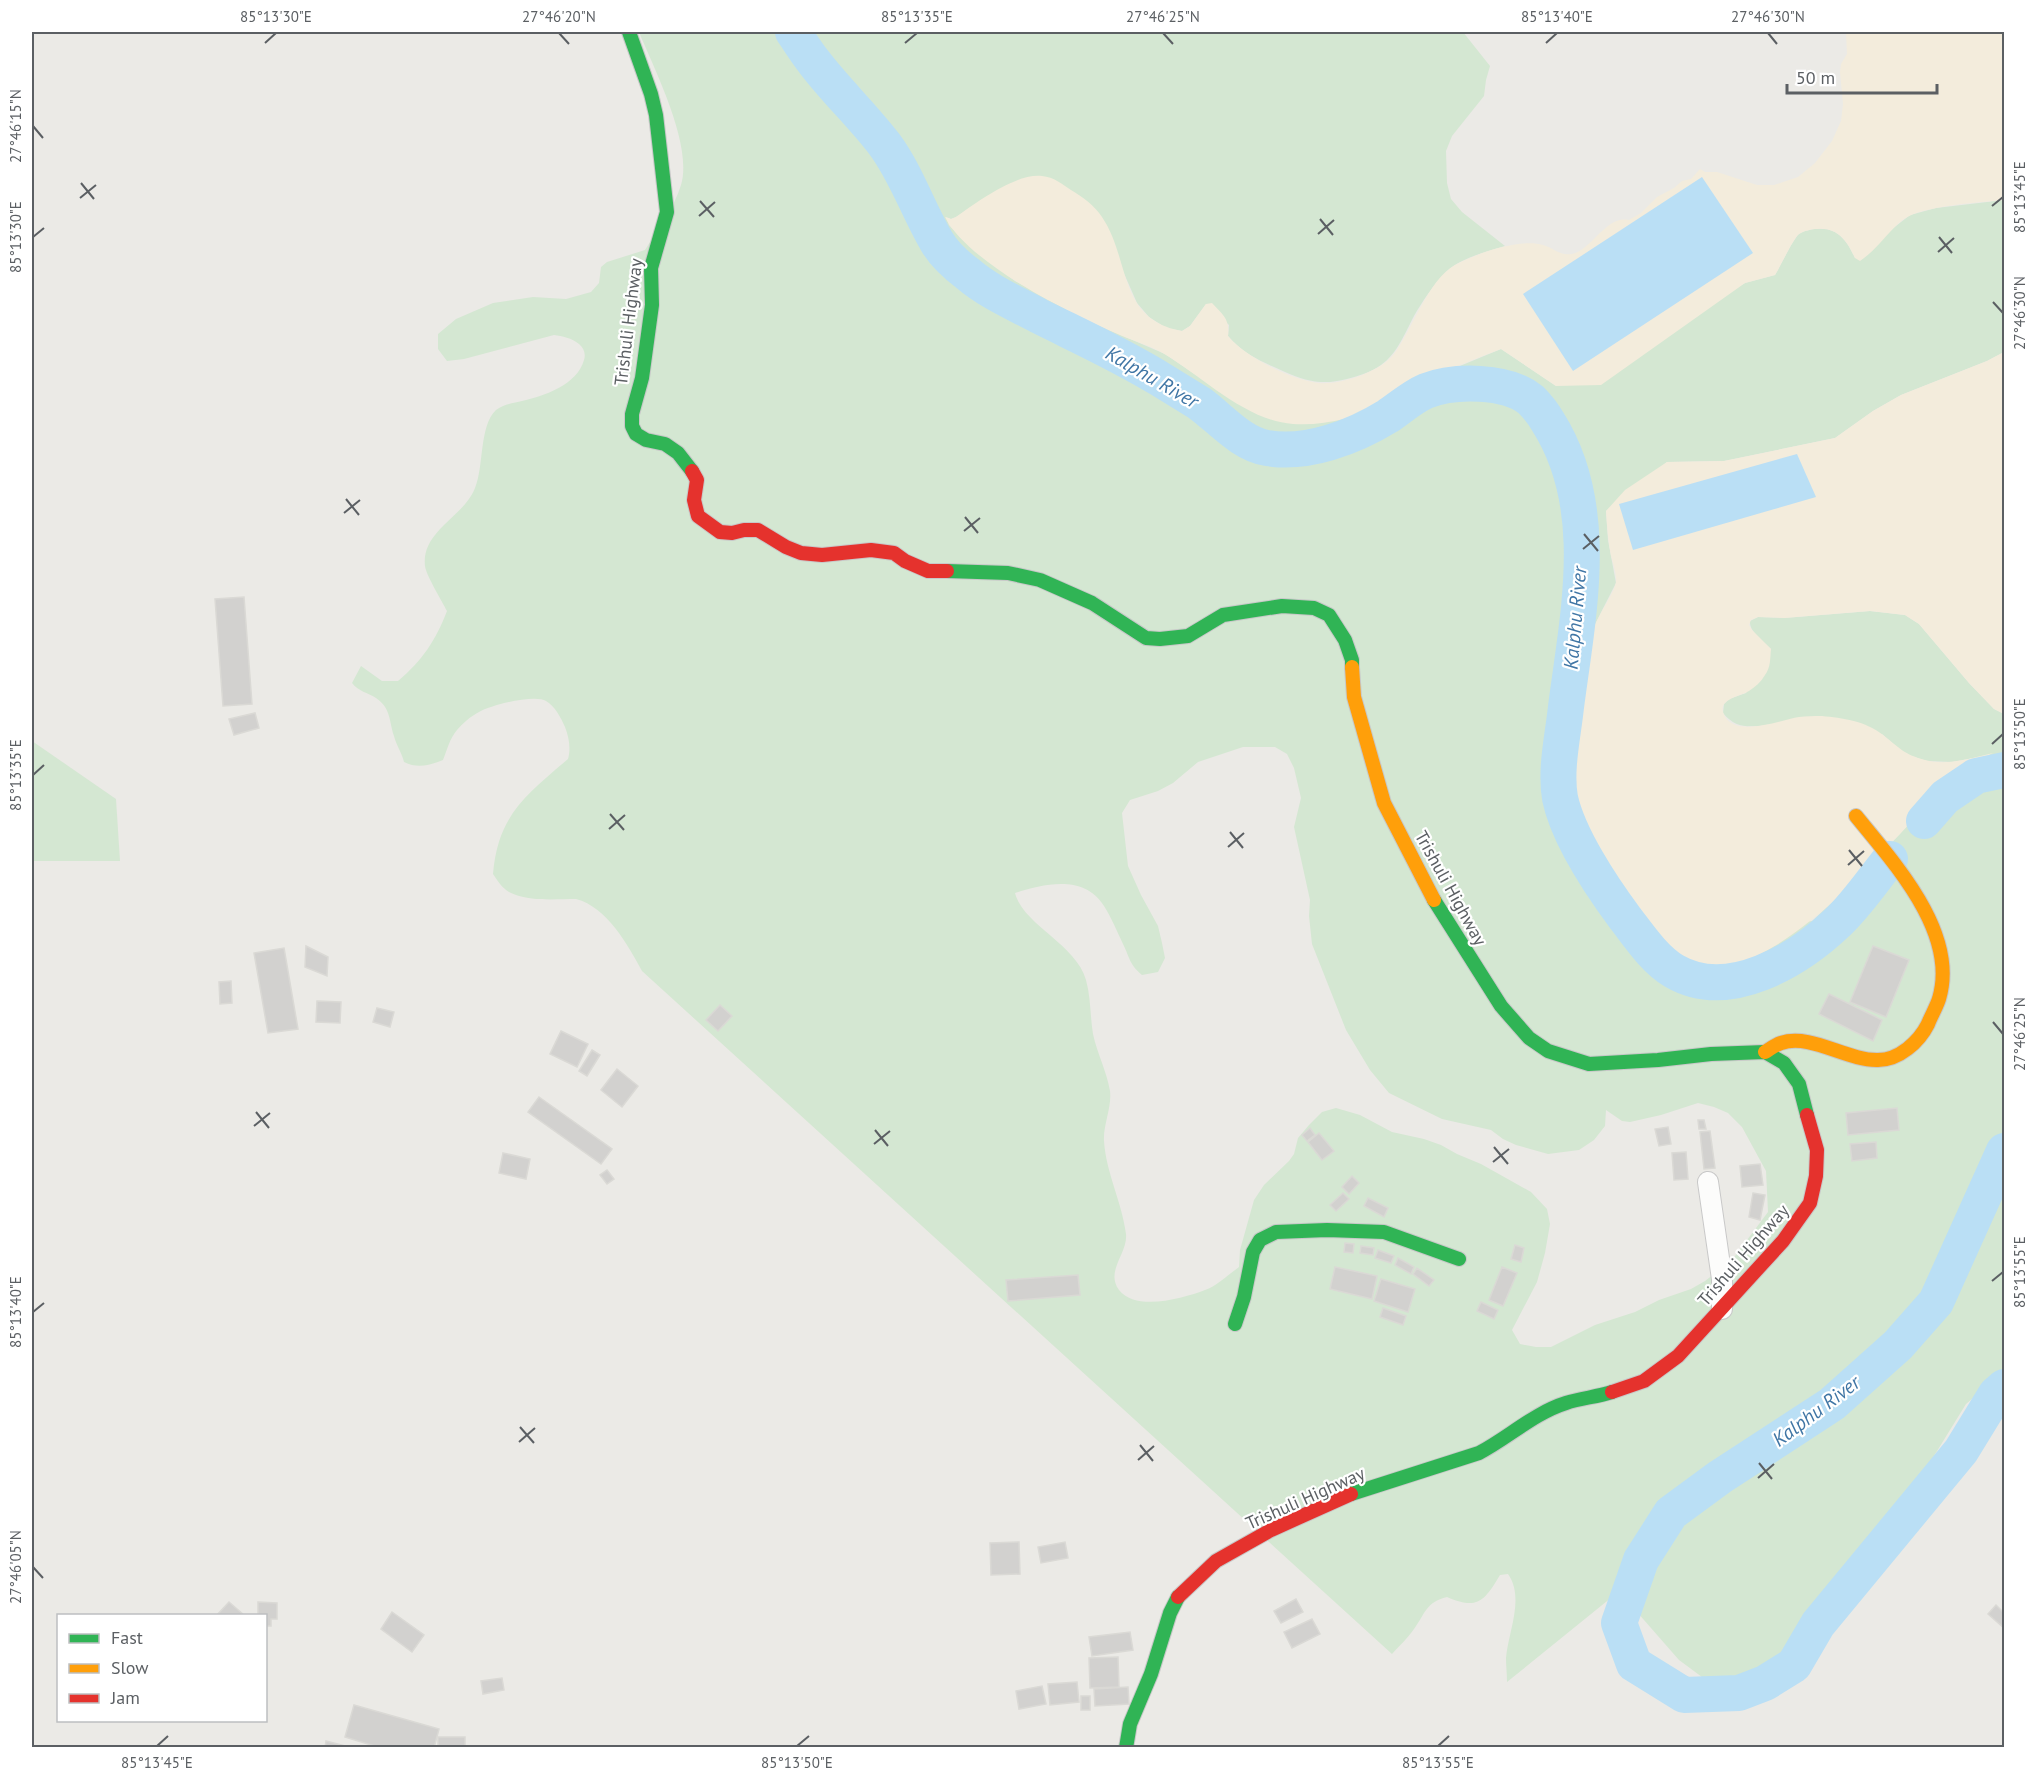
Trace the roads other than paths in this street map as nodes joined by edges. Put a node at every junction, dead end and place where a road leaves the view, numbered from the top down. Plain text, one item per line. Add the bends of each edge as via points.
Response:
1 (629, 32) edge
2 (1856, 816) dead end
3 (1765, 1052) junction
4 (1708, 1182) dead end
5 (1459, 1259) dead end
6 (1722, 1309) junction
7 (1235, 1324) dead end
8 (1126, 1748) edge

1 - 3 street, Trishuli Highway via 656,115 667,212 651,268 652,305 632,426 646,440 665,444 678,453 691,468 697,480 694,500 698,516 720,532 758,530 801,553 871,550 894,554 928,571 1008,573 1040,580 1092,603 1146,638 1188,636 1223,615 1282,606 1314,608 1329,615 1352,660 1354,697 1384,802 1439,909 1501,1006 1529,1038 1548,1051 1589,1064
2 - 3 street via 1919,896 1938,936 1941,993 1932,1018 1918,1040 1898,1055 1881,1060 1782,1041
3 - 6 street, Trishuli Highway via 1784,1063 1799,1084 1817,1150 1816,1176 1810,1203 1783,1241
4 - 6 street via 1722,1279
5 - 7 street via 1384,1232 1276,1232 1260,1240 1253,1252
6 - 8 street, Trishuli Highway via 1678,1356 1644,1381 1565,1403 1479,1453 1354,1493 1216,1560 1180,1594 1170,1613 1130,1724

